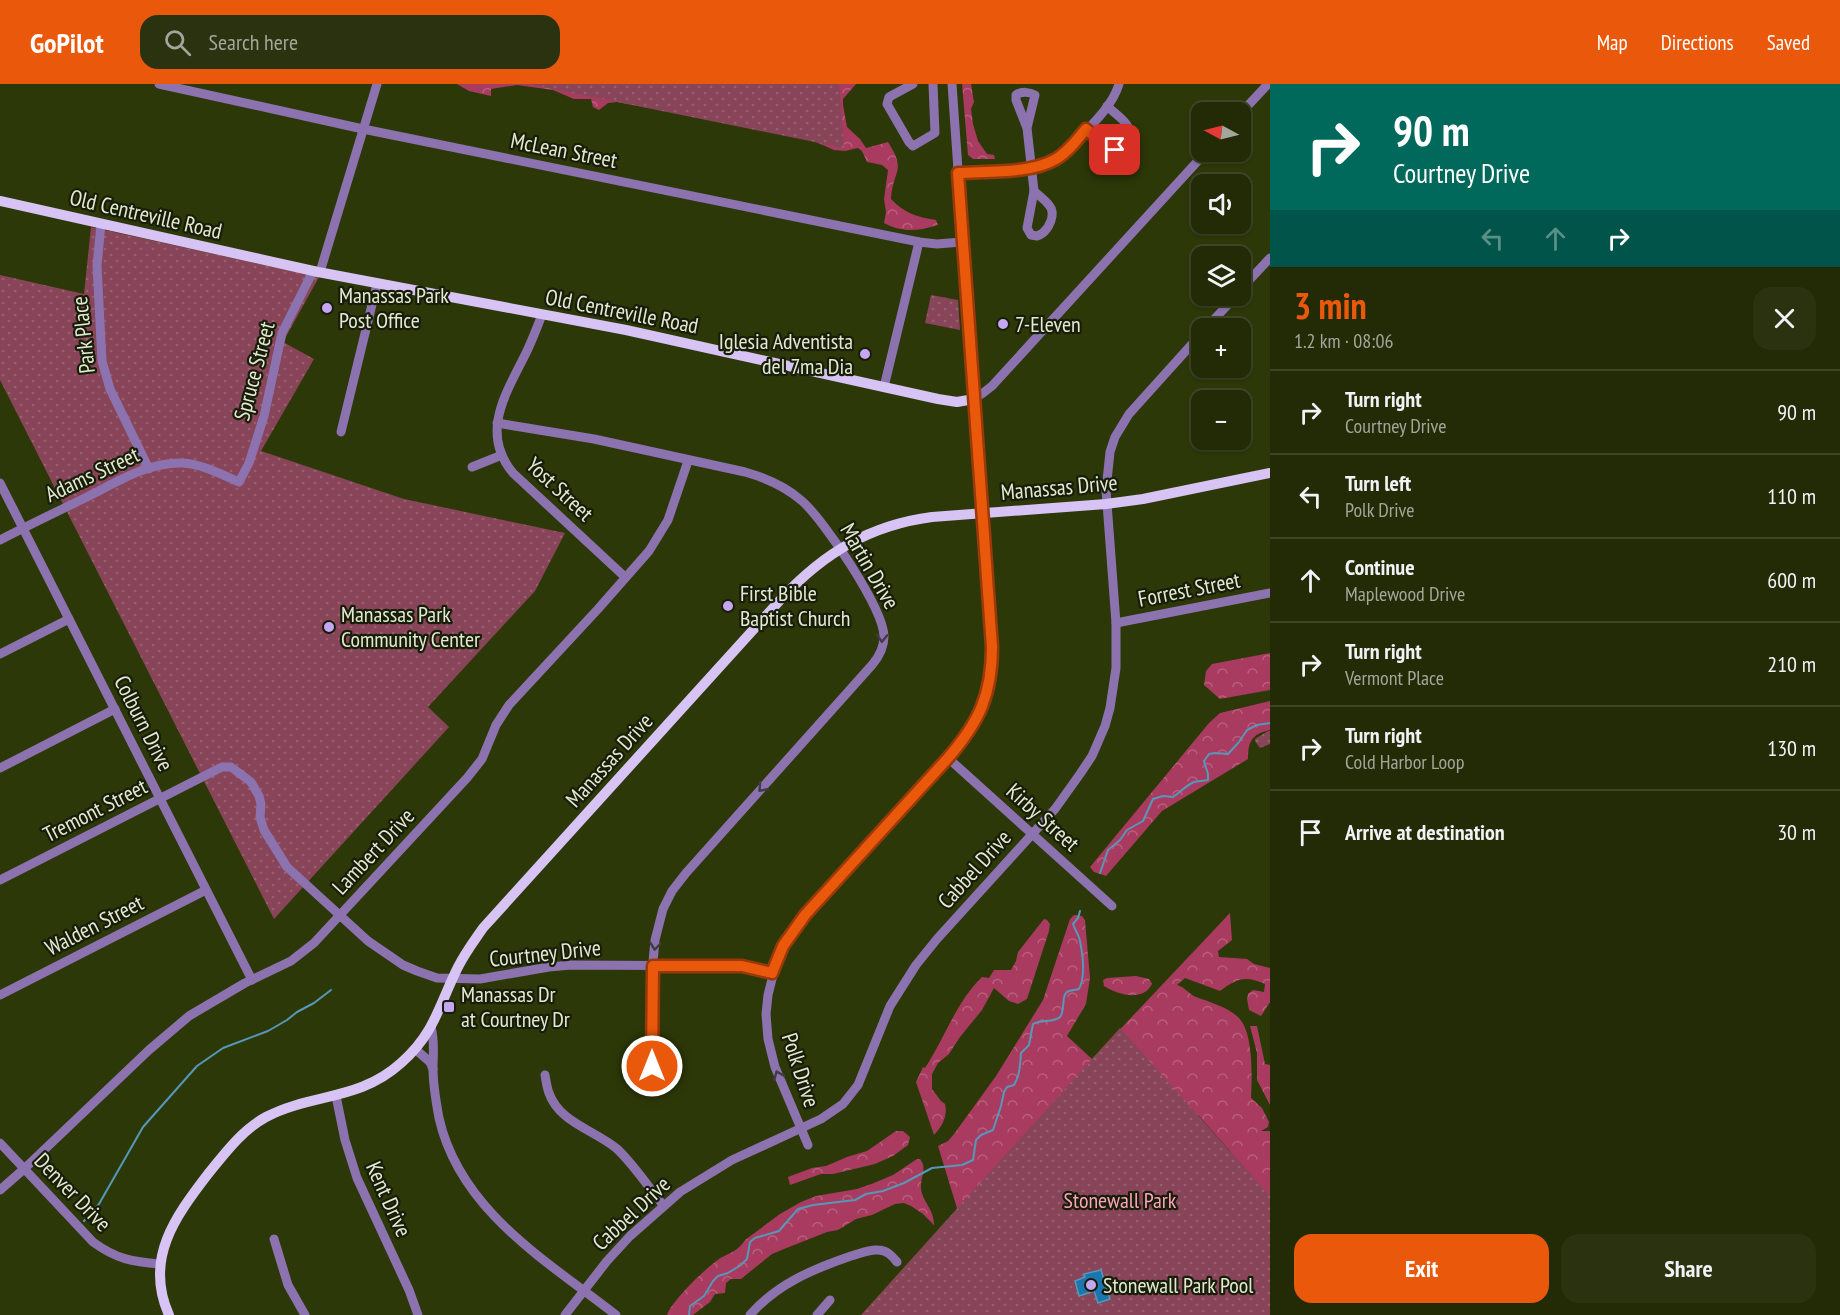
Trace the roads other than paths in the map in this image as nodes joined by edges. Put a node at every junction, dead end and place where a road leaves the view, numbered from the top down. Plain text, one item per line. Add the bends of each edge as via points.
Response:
1 (159, 84) edge
2 (377, 84) edge
3 (913, 84) edge
4 (933, 84) edge
5 (952, 84) edge
6 (1119, 84) edge
7 (1268, 84) edge
8 (1251, 102) edge
9 (1107, 106) junction
10 (1027, 128) dead end
11 (363, 129) junction
12 (1086, 129) junction
13 (1197, 162) edge
14 (1032, 167) junction
15 (958, 173) junction
16 (1034, 191) dead end
17 (0, 201) edge
18 (101, 224) junction
19 (919, 242) junction
20 (962, 242) junction
21 (1270, 258) edge
22 (316, 271) junction
23 (1251, 278) edge
24 (377, 284) junction
25 (1227, 306) edge
26 (542, 315) junction
27 (1215, 318) edge
28 (1191, 345) edge
29 (884, 387) junction
30 (974, 399) junction
31 (497, 423) junction
32 (341, 432) dead end
33 (502, 455) junction
34 (688, 461) junction
35 (472, 466) dead end
36 (149, 469) junction
37 (1270, 473) edge
38 (239, 482) joint
39 (0, 483) edge
40 (1106, 504) junction
41 (983, 513) junction
42 (23, 528) junction
43 (0, 540) edge
44 (840, 548) junction
45 (625, 577) junction
46 (1270, 593) edge
47 (69, 620) junction
48 (1116, 623) junction
49 (0, 654) edge
50 (115, 709) junction
51 (948, 758) junction
52 (0, 768) edge
53 (160, 799) junction
54 (1032, 833) junction
55 (0, 880) edge
56 (206, 890) junction
57 (1112, 906) dead end
58 (340, 916) junction
59 (653, 966) junction
60 (772, 973) junction
61 (453, 978) junction
62 (252, 980) junction
63 (0, 994) edge
64 (431, 1027) junction
65 (415, 1049) junction
66 (652, 1066) dead end
67 (433, 1069) junction
68 (545, 1075) dead end
69 (336, 1096) junction
70 (800, 1129) junction
71 (0, 1143) edge
72 (808, 1144) dead end
73 (24, 1169) junction
74 (0, 1190) edge
75 (663, 1205) junction
76 (274, 1239) dead end
77 (897, 1262) dead end
78 (160, 1264) junction
79 (584, 1290) junction
80 (830, 1300) dead end
81 (169, 1315) edge
82 (304, 1315) edge
83 (418, 1315) edge
84 (565, 1315) edge
85 (616, 1315) edge
86 (750, 1315) edge
87 (817, 1315) edge

1 - 11 street, McLean Street
2 - 11 street, Spruce Street
3 - 4 street via 889,98 887,104 912,146 935,133
5 - 15 street
6 - 9 street
7 - 8 street
9 - 12 street
9 - 12 street via 1129,127 1130,135 1124,143 1117,150 1110,150
10 - 14 street
11 - 19 street, McLean Street
11 - 22 street, Spruce Street
12 - 14 street via 1057,159
13 - 30 street via 992,386
14 - 15 street
14 - 16 street
15 - 20 street
17 - 18 main road, Old Centreville Road
18 - 22 main road, Old Centreville Road
18 - 36 street, Park Place via 97,266 102,361 110,389
19 - 20 street, McLean Street
19 - 29 street
20 - 30 street
21 - 23 street
22 - 24 main road, Old Centreville Road
22 - 38 street, Spruce Street via 282,333 264,416
24 - 26 main road, Old Centreville Road
24 - 32 street
25 - 27 street
26 - 29 main road, Old Centreville Road
26 - 31 street, Yost Street via 503,398
28 - 40 street, Cabbel Drive via 1121,425 1107,466
29 - 30 main road, Old Centreville Road via 949,401
30 - 41 main road, Polk Drive
31 - 33 street, Yost Street
31 - 34 street, Martin Drive via 584,437
33 - 35 street
33 - 45 street, Yost Street via 513,473
34 - 44 street, Martin Drive via 753,475 781,486 814,512
34 - 45 street, Lambert Drive via 668,520 649,551
36 - 38 street, Adams Street via 172,463 192,464
36 - 42 street, Adams Street
37 - 40 main road, Manassas Drive
39 - 42 street, Colburn Drive
40 - 41 main road, Manassas Drive
40 - 48 street, Cabbel Drive
41 - 44 main road, Manassas Drive via 902,522
41 - 51 street, Polk Drive via 992,647 990,681 977,718
42 - 43 street, Adams Street
42 - 47 street, Colburn Drive
44 -> 59 street, Martin Drive via 879,615 884,635 880,654 681,879 658,922
44 - 61 main road, Manassas Drive via 805,573 483,928
45 - 58 street, Lambert Drive via 509,705 482,759 467,778
46 - 48 street, Forrest Street
47 - 49 street
47 - 50 street, Colburn Drive
48 - 54 street, Cabbel Drive via 1114,685 1098,743 1065,796
50 - 52 street
50 - 53 street, Colburn Drive
51 - 54 street, Kirby Street
51 - 60 street, Polk Drive via 805,915 783,946
53 - 55 street, Tremont Street
53 - 56 street, Colburn Drive
53 - 58 street, Tremont Street via 222,767 234,768 256,789 261,824 287,867
54 - 57 street, Kirby Street
54 - 70 street, Cabbel Drive via 916,965 890,1006 852,1093 831,1113
56 - 62 street, Colburn Drive
56 - 63 street, Walden Street
58 - 61 street, Courtney Drive via 403,964 434,977
58 - 62 street, Lambert Drive via 303,953
59 - 60 street, Courtney Drive via 742,966
59 - 61 street, Courtney Drive via 571,965 487,978
59 - 66 street, Martin Drive
70 -> 60 street, Polk Drive via 768,1039 766,1014
61 - 64 main road, Manassas Drive
62 - 73 street, Lambert Drive via 172,1030
64 - 65 main road, Manassas Drive
64 - 67 street
65 - 67 street
65 - 69 main road, Manassas Drive via 373,1083
67 - 79 street via 446,1142 474,1194 516,1238
68 - 75 street via 549,1095 561,1112 618,1150
69 - 78 main road, Manassas Drive via 283,1110 256,1123 242,1136 177,1216
69 - 83 street, Kent Drive via 357,1178
70 - 72 street, Polk Drive
70 - 75 street, Cabbel Drive via 732,1160
71 - 73 street, Denver Drive
73 - 74 street, Lambert Drive
73 - 78 street, Denver Drive via 104,1251 125,1259
75 - 79 street, Cabbel Drive
76 - 82 street via 288,1285
77 - 86 street via 889,1253 877,1249 832,1263 783,1286
78 - 81 main road, Manassas Drive via 162,1293
79 - 84 street, Cabbel Drive
79 - 85 street
80 - 87 street

